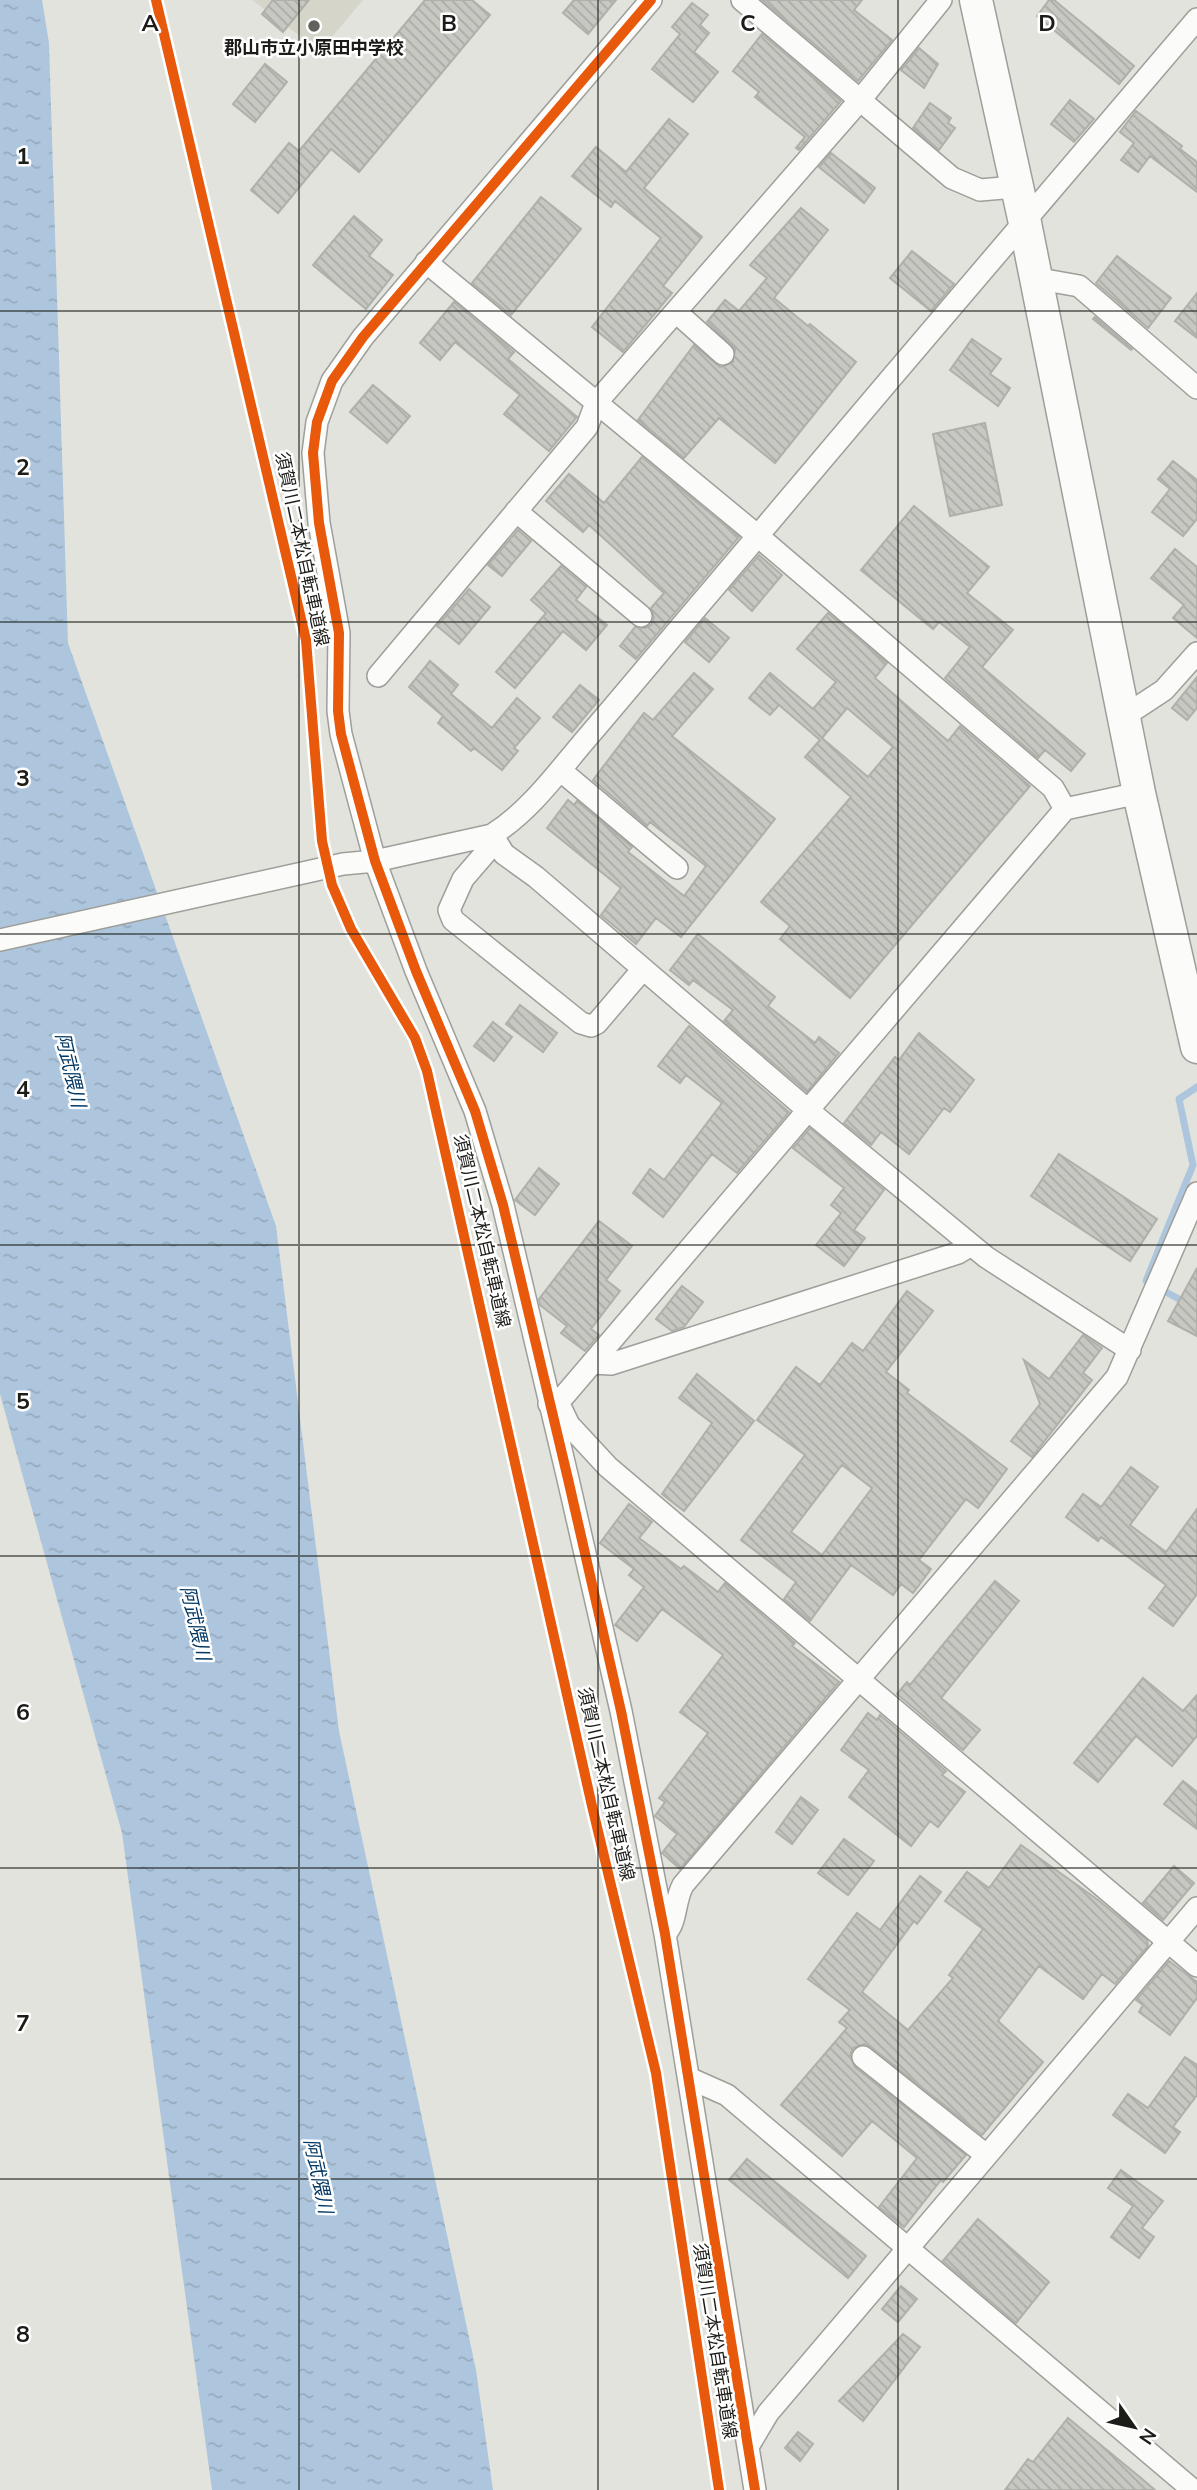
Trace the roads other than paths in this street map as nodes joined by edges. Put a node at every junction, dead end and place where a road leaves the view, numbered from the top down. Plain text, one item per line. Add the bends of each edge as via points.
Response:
1 (651, 0) edge
2 (742, 0) edge
3 (941, 0) edge
4 (976, 0) edge
5 (1197, 19) edge
6 (860, 99) junction
7 (1015, 187) junction
8 (1025, 223) junction
9 (426, 262) junction
10 (1034, 278) junction
11 (676, 312) junction
12 (723, 354) dead end
13 (1197, 388) edge
14 (597, 403) junction
15 (516, 512) junction
16 (758, 536) junction
17 (641, 616) dead end
18 (1197, 653) edge
19 (378, 676) dead end
20 (1124, 717) junction
21 (560, 770) junction
22 (1139, 793) junction
23 (1065, 809) junction
24 (493, 839) junction
25 (376, 861) junction
26 (677, 868) dead end
27 (0, 940) edge
28 (643, 969) junction
29 (1197, 1047) edge
30 (809, 1111) junction
31 (1197, 1193) edge
32 (971, 1245) junction
33 (1130, 1350) junction
34 (592, 1363) junction
35 (553, 1402) junction
36 (862, 1679) junction
37 (1197, 1908) edge
38 (665, 1934) junction
39 (1168, 1940) junction
40 (1197, 1966) edge
41 (863, 2057) dead end
42 (691, 2079) junction
43 (986, 2155) junction
44 (906, 2249) junction
45 (749, 2445) junction
46 (755, 2490) edge
47 (1193, 2490) edge

1 - 9 street
2 - 6 street
3 - 6 street
4 - 7 street
5 - 8 street
6 - 7 street via 966,186 979,190
6 - 11 street
7 - 8 street
8 - 10 street
8 - 16 street
9 - 14 street
9 - 25 street via 332,381 317,422 313,453 319,523 339,633 341,734
10 - 13 street via 1079,286
10 - 20 street
11 - 12 street
11 - 14 street
14 - 15 street via 587,427
14 - 16 street
15 - 17 street
15 - 19 street
16 - 21 street
16 - 23 street via 1054,788
18 - 20 street via 1164,690
20 - 22 street
21 - 24 street
21 - 26 street
22 - 23 street
22 - 29 street
23 - 30 street
24 - 25 street
24 - 28 street via 504,855
24 - 28 street via 457,889 449,910 453,920 581,1023 597,1023
25 - 27 street via 343,864
25 - 35 street via 475,1111
28 - 30 street
30 - 32 street
30 - 34 street
31 - 33 street
32 - 33 street
32 - 34 street via 958,1253 611,1364
33 - 36 street via 1118,1377
34 - 35 street
35 - 36 street via 608,1467
35 - 38 street
36 - 38 street via 683,1885 675,1900 671,1928
36 - 39 street
37 - 39 street
38 - 42 street
39 - 40 street
39 - 43 street
41 - 43 street
42 - 44 street via 727,2095
42 - 45 street
43 - 44 street
44 - 45 street via 768,2413
44 - 47 street
45 - 46 street

